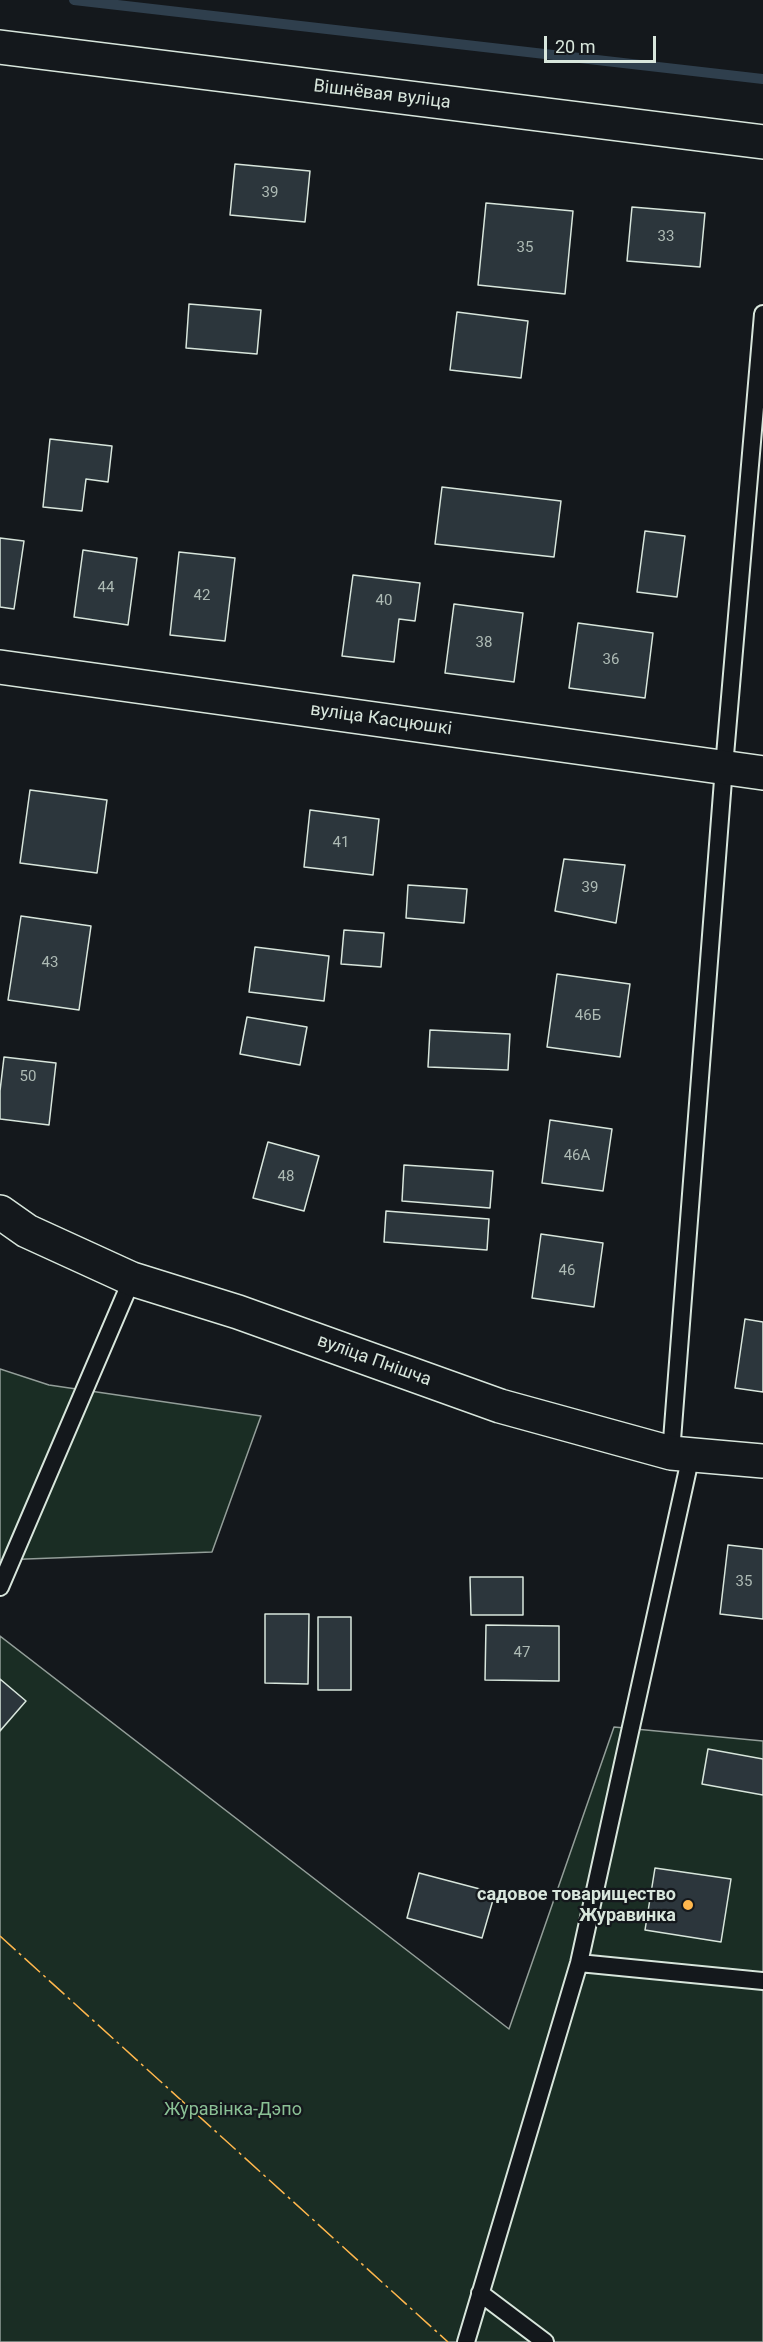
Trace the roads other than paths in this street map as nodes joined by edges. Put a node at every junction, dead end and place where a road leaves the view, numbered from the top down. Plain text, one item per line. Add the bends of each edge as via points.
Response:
1 (0, 48) edge
2 (763, 142) edge
3 (763, 314) edge
4 (0, 667) edge
5 (723, 767) junction
6 (763, 773) edge
7 (0, 1212) edge
8 (132, 1279) junction
9 (681, 1454) junction
10 (763, 1461) edge
11 (0, 1587) edge
12 (579, 1963) junction
13 (763, 1981) edge
14 (480, 2292) junction
15 (466, 2342) edge
16 (545, 2342) edge

1 - 2 street, Вішнёвая вуліца
3 - 5 lane
4 - 5 street, вуліца Касцюшкі
5 - 6 street, вуліца Касцюшкі
5 - 9 lane
7 - 8 street, вуліца Пнішча via 27,1231
8 - 9 street, вуліца Пнішча via 238,1312 500,1406
8 - 11 lane
9 - 10 street, вуліца Пнішча
9 - 12 lane
12 - 13 lane
12 - 14 lane
14 - 15 lane
14 - 16 lane

